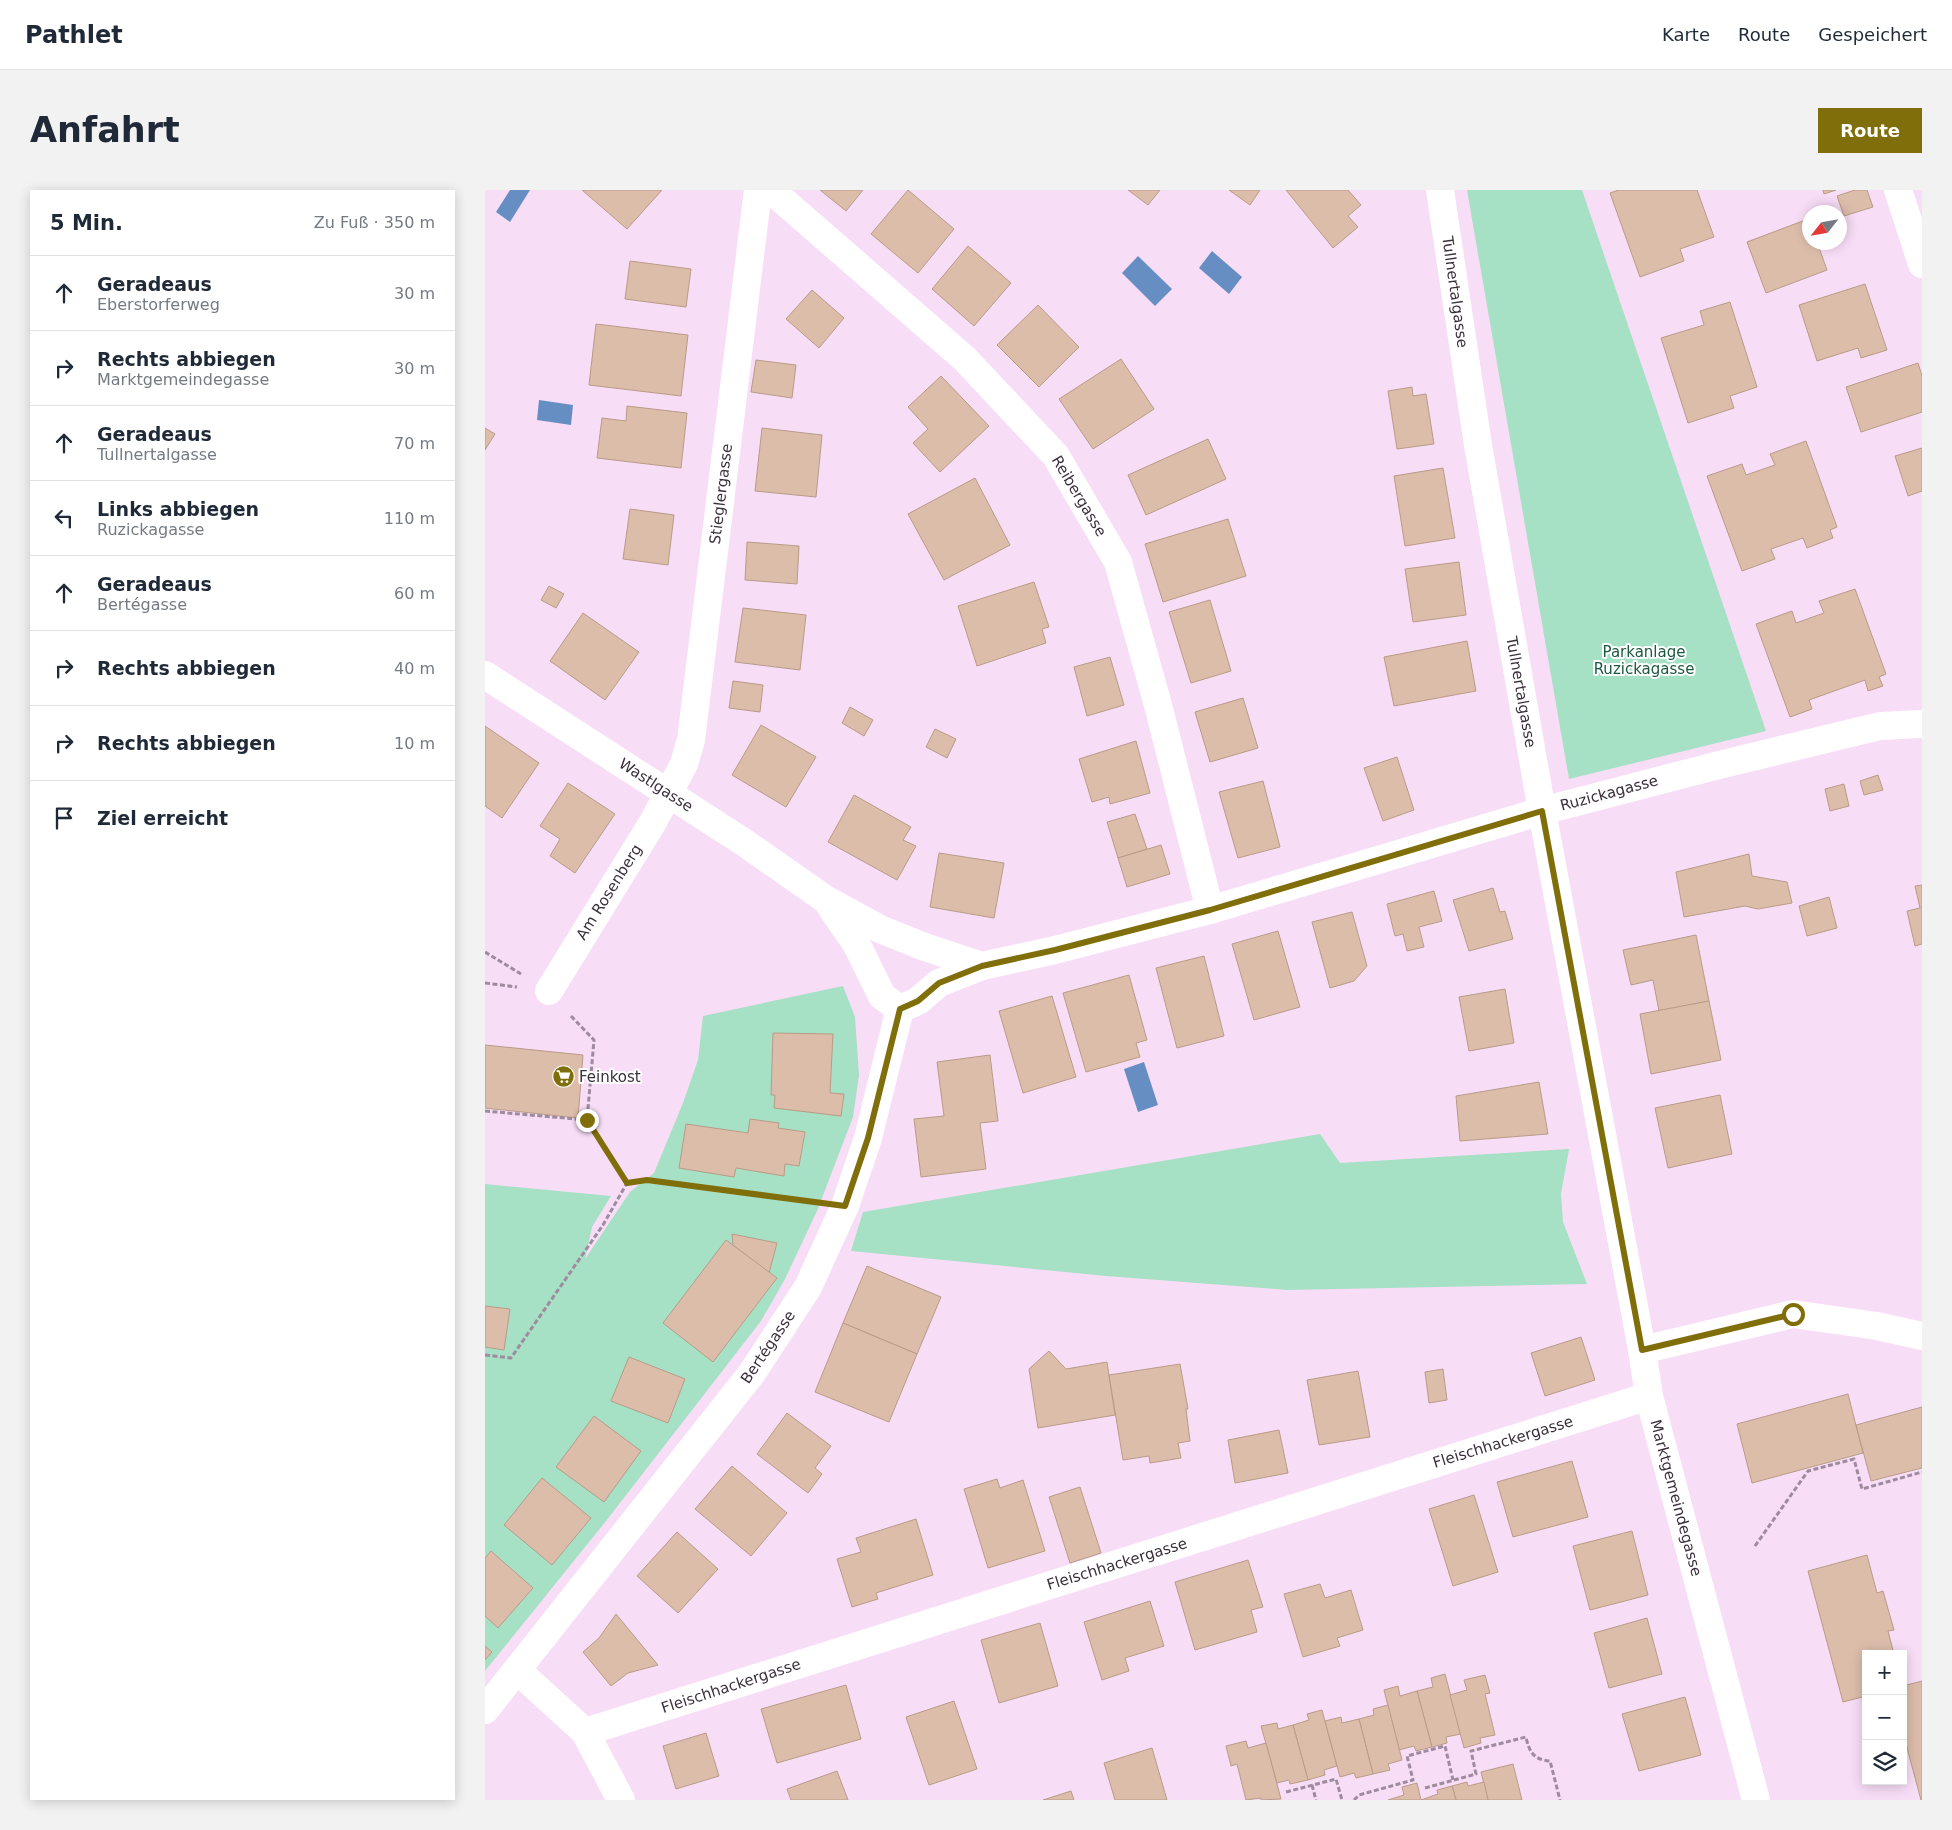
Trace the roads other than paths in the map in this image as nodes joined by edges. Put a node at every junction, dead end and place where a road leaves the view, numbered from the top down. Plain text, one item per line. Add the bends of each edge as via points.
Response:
1 (758, 190) edge
2 (771, 190) edge
3 (1898, 190) edge
4 (1438, 192) edge
5 (1922, 264) edge
6 (485, 675) edge
7 (1922, 724) edge
8 (669, 793) junction
9 (1542, 811) junction
10 (825, 899) junction
11 (1210, 910) junction
12 (982, 966) junction
13 (549, 991) dead end
14 (900, 1009) junction
15 (1613, 1192) joint
16 (1922, 1336) edge
17 (1642, 1350) junction
18 (1649, 1396) junction
19 (517, 1670) junction
20 (485, 1710) edge
21 (585, 1732) junction
22 (621, 1800) edge
23 (1756, 1800) edge

1 - 8 street, Stieglergasse via 691,740 684,764
2 - 11 street, Reibergasse via 965,359 1056,456 1118,562
3 - 5 street
4 - 9 street, Tullnertalgasse
6 - 8 street, Wastlgasse
7 - 9 street, Ruzickagasse via 1880,726
8 - 10 street, Wastlgasse
8 - 13 street, Am Rosenberg
9 - 11 street, Ruzickagasse
9 - 15 street, Tullnertalgasse
10 - 12 street, Wastlgasse via 880,929
10 - 14 street, Wastlgasse via 857,945 882,996
11 - 12 street, Ruzickagasse
12 - 14 street via 939,983 918,1001
14 - 19 street, Bertégasse via 868,1138 845,1206 807,1287 752,1373
15 - 17 street, Marktgemeindegasse
16 - 17 street via 1793,1314
17 - 18 street, Marktgemeindegasse
18 - 21 street, Fleischhackergasse
18 - 23 street, Marktgemeindegasse
19 - 20 street, Bertégasse
19 - 21 street
21 - 22 street

